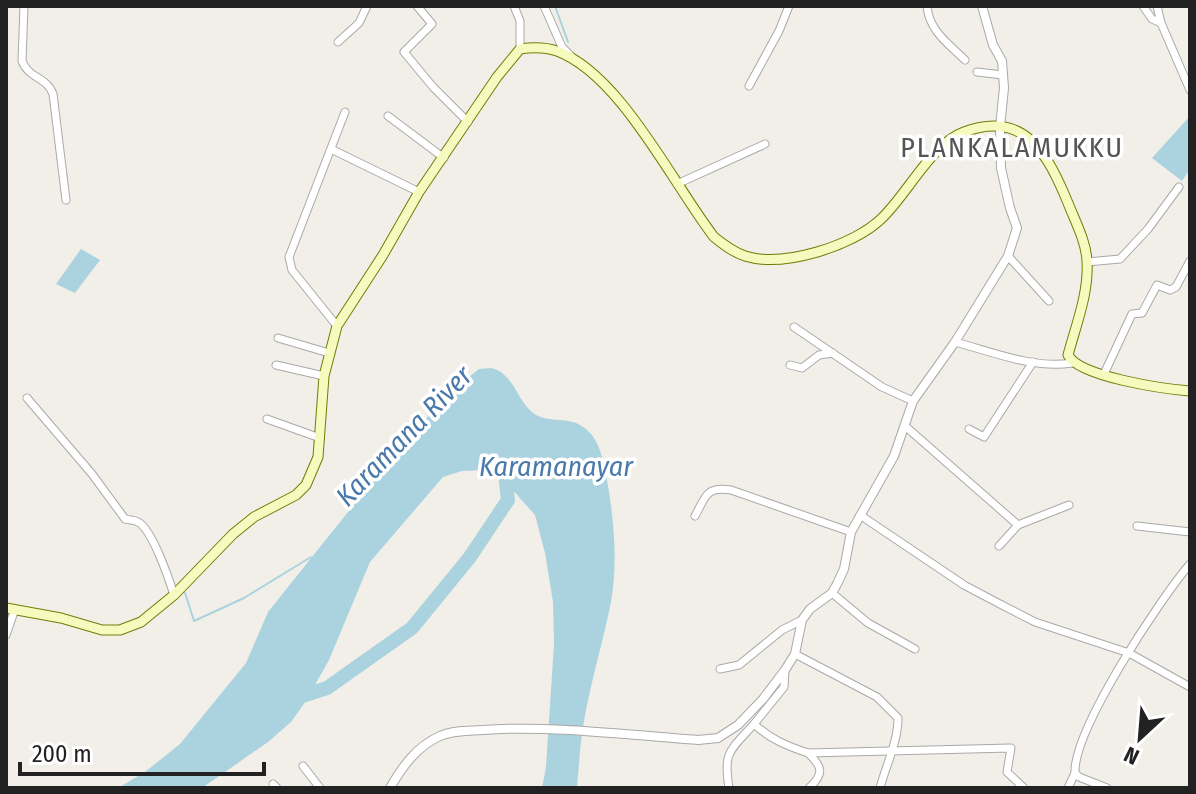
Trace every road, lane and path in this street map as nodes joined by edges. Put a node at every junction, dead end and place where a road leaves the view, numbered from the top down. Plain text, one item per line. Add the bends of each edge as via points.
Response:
1 (24, 6) edge
2 (367, 6) edge
3 (417, 6) edge
4 (514, 6) edge
5 (544, 6) edge
6 (789, 6) edge
7 (927, 6) edge
8 (982, 6) edge
9 (1143, 6) edge
10 (1157, 6) edge
11 (1161, 23) junction
12 (338, 42) dead end
13 (520, 49) junction
14 (576, 60) junction
15 (965, 60) dead end
16 (977, 72) dead end
17 (1003, 75) junction
18 (749, 86) dead end
19 (1190, 90) edge
20 (345, 112) dead end
21 (388, 116) dead end
22 (468, 122) junction
23 (1000, 127) junction
24 (765, 144) dead end
25 (331, 149) junction
26 (444, 158) junction
27 (677, 184) junction
28 (1179, 187) dead end
29 (419, 192) junction
30 (66, 200) dead end
31 (1008, 256) junction
32 (1190, 261) edge
33 (1087, 262) junction
34 (1049, 301) dead end
35 (337, 326) junction
36 (794, 327) dead end
37 (278, 338) dead end
38 (955, 342) junction
39 (329, 353) junction
40 (833, 353) junction
41 (1033, 362) junction
42 (1072, 363) junction
43 (276, 365) dead end
44 (790, 365) dead end
45 (1104, 374) junction
46 (324, 376) junction
47 (1190, 391) edge
48 (27, 398) dead end
49 (913, 401) junction
50 (267, 419) dead end
51 (905, 426) junction
52 (969, 429) dead end
53 (320, 438) junction
54 (1069, 505) dead end
55 (860, 515) junction
56 (695, 516) dead end
57 (1018, 525) junction
58 (1137, 526) dead end
59 (851, 532) junction
60 (1190, 532) edge
61 (999, 546) dead end
62 (1189, 567) edge
63 (832, 593) junction
64 (174, 595) junction
65 (10, 608) edge
66 (802, 620) junction
67 (6, 635) edge
68 (915, 649) dead end
69 (1129, 653) junction
70 (795, 654) junction
71 (720, 669) dead end
72 (785, 670) junction
73 (1190, 687) edge
74 (754, 724) junction
75 (890, 751) junction
76 (808, 753) junction
77 (303, 766) dead end
78 (1075, 773) junction
79 (320, 788) edge
80 (390, 788) edge
81 (729, 788) edge
82 (809, 788) edge
83 (880, 788) edge
84 (1024, 788) edge
85 (1068, 788) edge
86 (1107, 788) edge

1 - 30 street via 22,61 53,94
2 - 12 street via 359,23
3 - 22 street via 432,24 404,52
4 - 13 street
5 - 14 street via 562,47
6 - 18 street
7 - 15 street via 940,37
8 - 17 street
9 - 11 street
10 - 11 street
11 - 19 street
13 - 14 main road via 555,50
13 - 22 main road
14 - 27 main road via 620,102
16 - 17 street
17 - 23 street
20 - 25 street
21 - 26 street
22 - 26 main road
23 - 27 main road via 963,132 948,141 869,229 832,247 795,256 765,260 732,250 714,237
23 - 31 street via 1001,168 1017,228
23 - 33 main road via 1026,136 1054,169
24 - 27 street
25 - 29 street
25 - 35 street via 289,257 292,270
26 - 29 main road
28 - 33 street via 1120,259
29 - 35 main road
31 - 34 street
31 - 38 street
32 - 45 street via 1176,287 1157,285 1142,313 1132,314
33 - 42 main road via 1084,300 1068,355
35 - 39 main road
36 - 40 street
37 - 39 street
38 - 41 street
38 - 49 street
39 - 46 main road
40 - 44 street via 819,355 802,368
40 - 49 street
41 - 42 street
41 - 52 street via 984,437
42 - 45 main road
43 - 46 street
45 - 47 main road via 1153,388
46 - 53 main road
48 - 64 street via 125,519 142,525
49 - 51 street
50 - 53 street
51 - 55 street
51 - 57 street
53 - 64 main road via 306,485 243,525
54 - 57 street
55 - 59 street
55 - 69 street via 964,585 1035,622
56 - 59 street via 708,492 717,488
57 - 61 street
58 - 60 street
59 - 63 street via 844,569
62 - 69 street
63 - 66 street
63 - 68 street via 868,623
64 - 65 main road via 141,622 120,630 97,630
65 - 67 street
66 - 70 street
66 - 71 street via 739,665
69 - 73 street
69 - 78 street via 1081,744
70 - 72 street
70 - 75 street via 890,709 898,718
72 - 74 street via 784,687
72 - 80 street via 738,725 718,738 522,727 457,732 419,749
74 - 76 street via 766,735
74 - 81 street via 729,752
75 - 76 street
75 - 83 street
75 - 84 street via 1011,748 1007,772
76 - 82 street via 822,771
77 - 79 street
78 - 85 street
78 - 86 street

